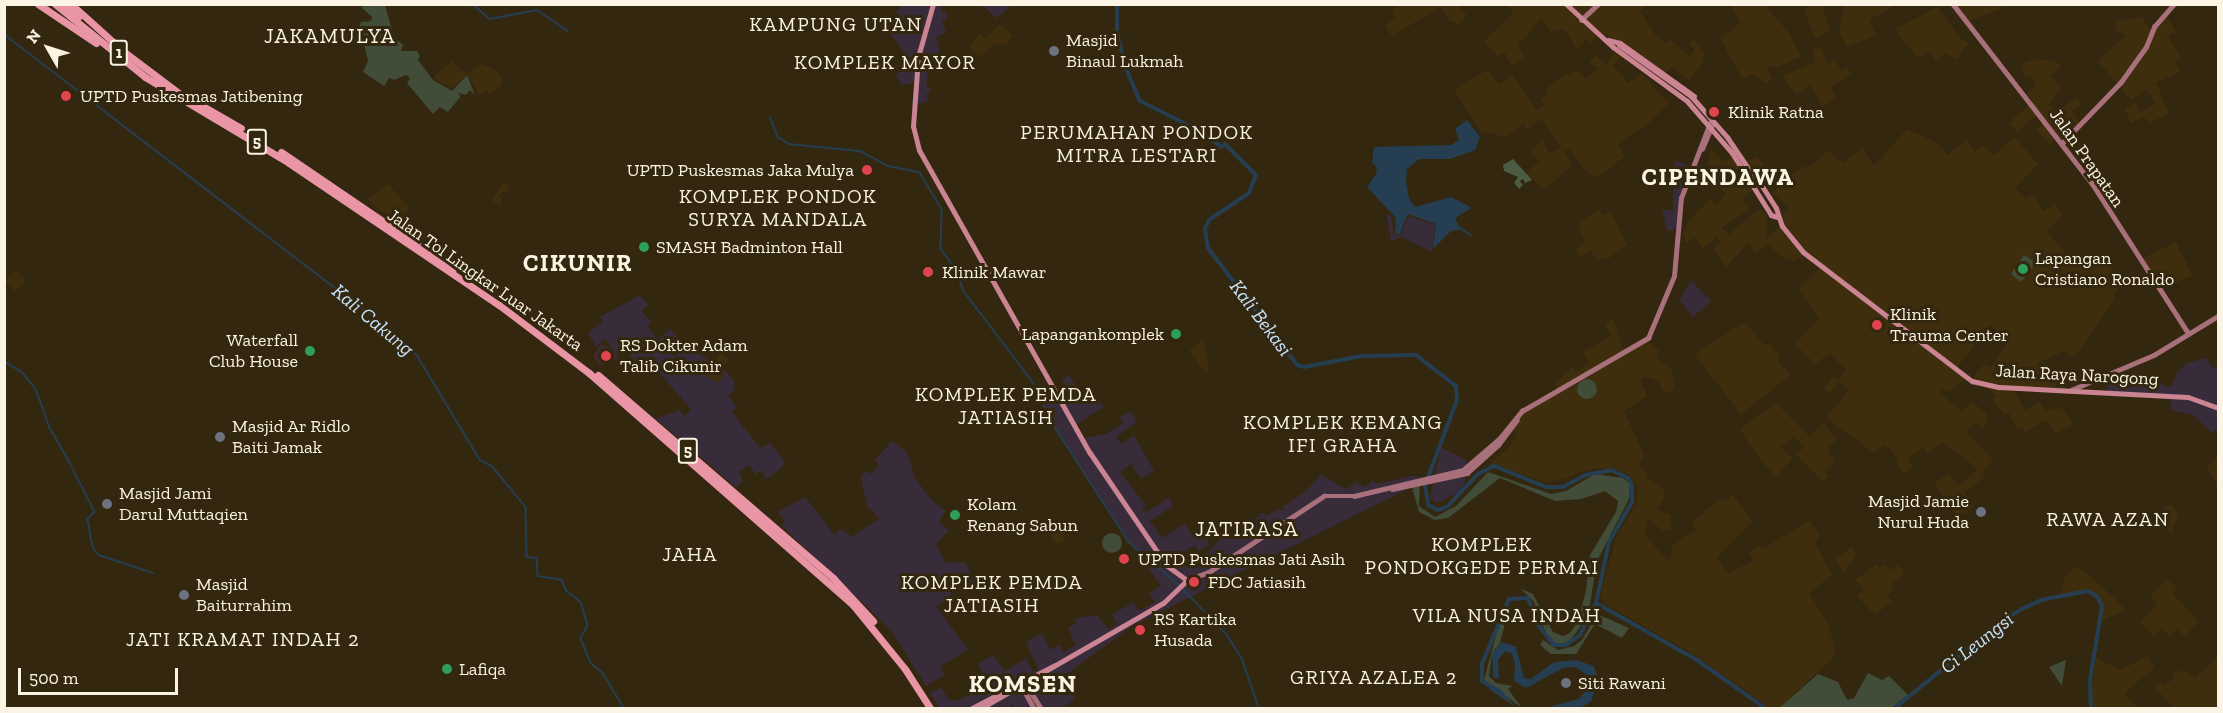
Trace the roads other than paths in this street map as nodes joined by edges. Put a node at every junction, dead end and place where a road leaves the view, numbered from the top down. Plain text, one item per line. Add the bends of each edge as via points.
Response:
1 (38, 4) edge
2 (47, 4) edge
3 (55, 4) edge
4 (63, 4) edge
5 (71, 4) edge
6 (77, 4) edge
7 (933, 4) edge
8 (1566, 4) edge
9 (1599, 4) edge
10 (1953, 4) edge
11 (2174, 4) edge
12 (1581, 20) junction
13 (94, 26) junction
14 (77, 30) junction
15 (1609, 40) junction
16 (116, 55) junction
17 (180, 94) junction
18 (1712, 123) junction
19 (2062, 143) junction
20 (1776, 216) junction
21 (2218, 316) edge
22 (2189, 334) junction
23 (2070, 391) junction
24 (2218, 408) edge
25 (1186, 579) junction
26 (1179, 586) junction
27 (1023, 687) junction
28 (1038, 703) junction
29 (930, 708) edge
30 (935, 708) edge
31 (972, 708) edge
32 (981, 708) edge
33 (1034, 708) edge
34 (1041, 708) edge

1 - 14 highway
2 - 14 highway
3 - 16 highway, Jalan Tol Lingkar Luar Jakarta / 1
4 - 17 highway, Jalan Tol Lingkar Luar Jakarta / 1 via 122,56
5 - 13 highway
6 - 13 highway
7 - 25 main road via 918,57 914,135 1106,479 1166,565
8 - 12 main road, Jalan Raya Narogong
9 - 12 main road
10 - 19 main road, Jalan Prapatan
11 - 19 main road via 2154,27 2146,47 2121,82
12 - 15 main road, Jalan Raya Narogong
13 - 17 highway
14 - 16 highway
15 - 18 main road, Jalan Raya Narogong via 1620,43 1687,96
15 - 20 main road, bridge via 1691,96 1726,137
16 - 29 highway, Jalan Tol Lingkar Luar Jakarta / 5 via 161,87 289,163 499,305 589,373 853,605 905,669
17 - 30 highway, Jalan Tol Lingkar Luar Jakarta / 5 via 256,136 327,183 500,300 594,372 833,578 896,650
18 - 20 main road, Jalan Raya Narogong
18 - 20 main road, Jalan Raya Narogong via 1750,168
18 - 25 main road via 1682,198 1672,284 1648,338 1580,376 1546,401 1522,411 1488,452 1463,470 1382,490 1324,496 1197,577
19 - 22 main road, Jalan Prapatan
20 - 23 main road, Jalan Raya Narogong via 1812,261 1967,378 1989,386
21 - 22 main road
22 - 23 main road via 2146,359
23 - 24 main road, Jalan Raya Narogong via 2188,397
25 - 26 main road
26 - 27 main road via 1162,601
26 - 27 main road via 1164,603
27 - 28 main road
27 - 31 main road
27 - 32 main road
27 - 33 main road
28 - 33 main road
28 - 34 main road

